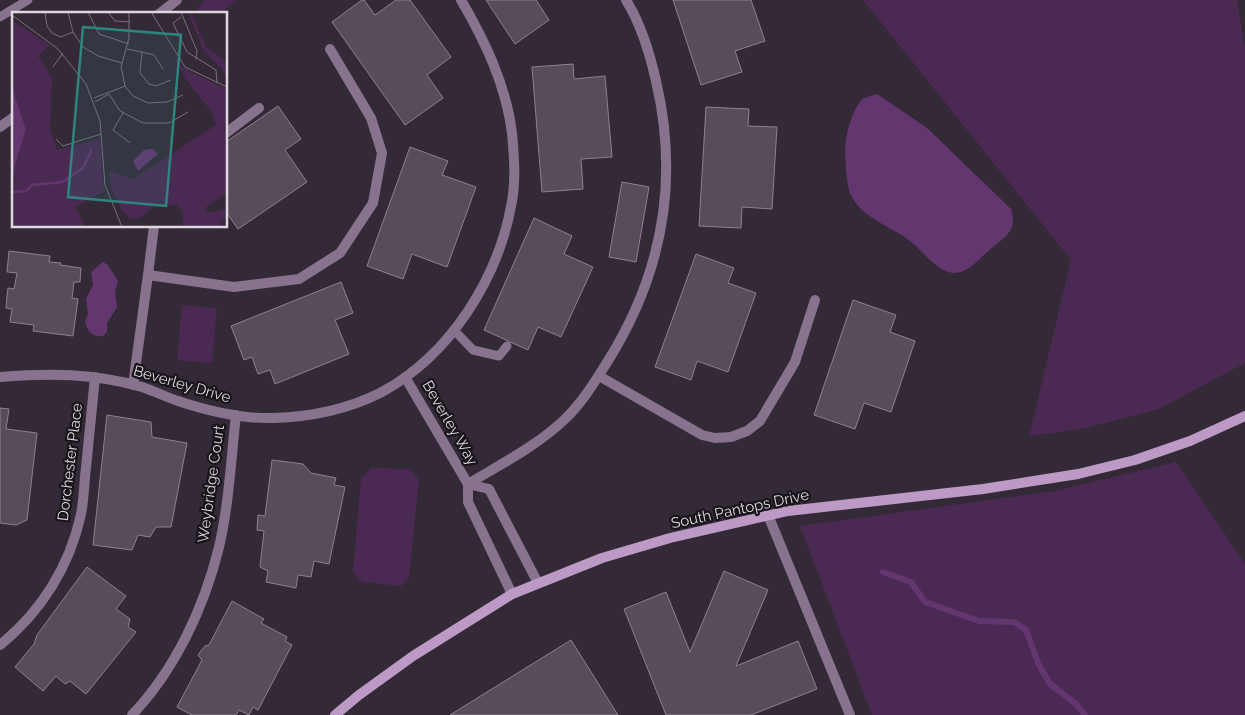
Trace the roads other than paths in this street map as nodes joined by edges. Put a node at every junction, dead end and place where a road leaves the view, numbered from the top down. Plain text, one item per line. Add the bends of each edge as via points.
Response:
1 (28, 0) edge
2 (177, 0) edge
3 (461, 0) edge
4 (626, 0) edge
5 (162, 12) edge
6 (0, 17) edge
7 (330, 49) dead end
8 (259, 108) dead end
9 (12, 118) edge
10 (0, 127) edge
11 (228, 131) edge
12 (154, 228) edge
13 (148, 275) junction
14 (816, 300) dead end
15 (454, 330) junction
16 (507, 346) dead end
17 (598, 376) junction
18 (0, 377) edge
19 (95, 377) junction
20 (405, 377) junction
21 (132, 385) junction
22 (236, 415) junction
23 (1245, 416) edge
24 (468, 484) junction
25 (768, 515) junction
26 (538, 583) junction
27 (512, 594) junction
28 (0, 645) edge
29 (132, 715) edge
30 (335, 715) edge
31 (850, 715) edge

1 - 6 lane
2 - 5 street
3 - 15 street, Beverley Drive via 492,59 504,95 512,132 514,170 512,200 502,239 488,276
4 - 17 street via 642,34 662,106 667,180 654,262 622,338
7 - 13 street via 371,118 382,153 373,203 340,253 299,279 234,287
8 - 11 street
9 - 10 street
12 - 13 street
13 - 21 street
14 - 17 street via 795,362 764,416 747,431 731,437 702,435
15 - 16 lane via 474,350 499,356
15 - 20 street, Beverley Drive via 444,344
17 - 24 street via 587,394 552,430
18 - 19 street, Beverley Drive via 48,374
19 - 21 street, Beverley Drive
19 - 28 street, Dorchester Place via 81,512 73,544 46,596 28,619
20 - 22 street, Beverley Drive via 379,393 308,415 272,418
20 - 24 street, Beverley Way
21 - 22 street, Beverley Drive via 200,408
22 - 29 street, Weybridge Court via 219,547 206,590 166,672
23 - 25 street, South Pantops Drive via 1135,460 1078,474
24 - 26 street, Beverley Way via 489,489
24 - 27 street, Beverley Way via 468,502
25 - 26 street, South Pantops Drive via 602,558
25 - 31 street
26 - 27 street, South Pantops Drive
27 - 30 street, South Pantops Drive via 413,656

